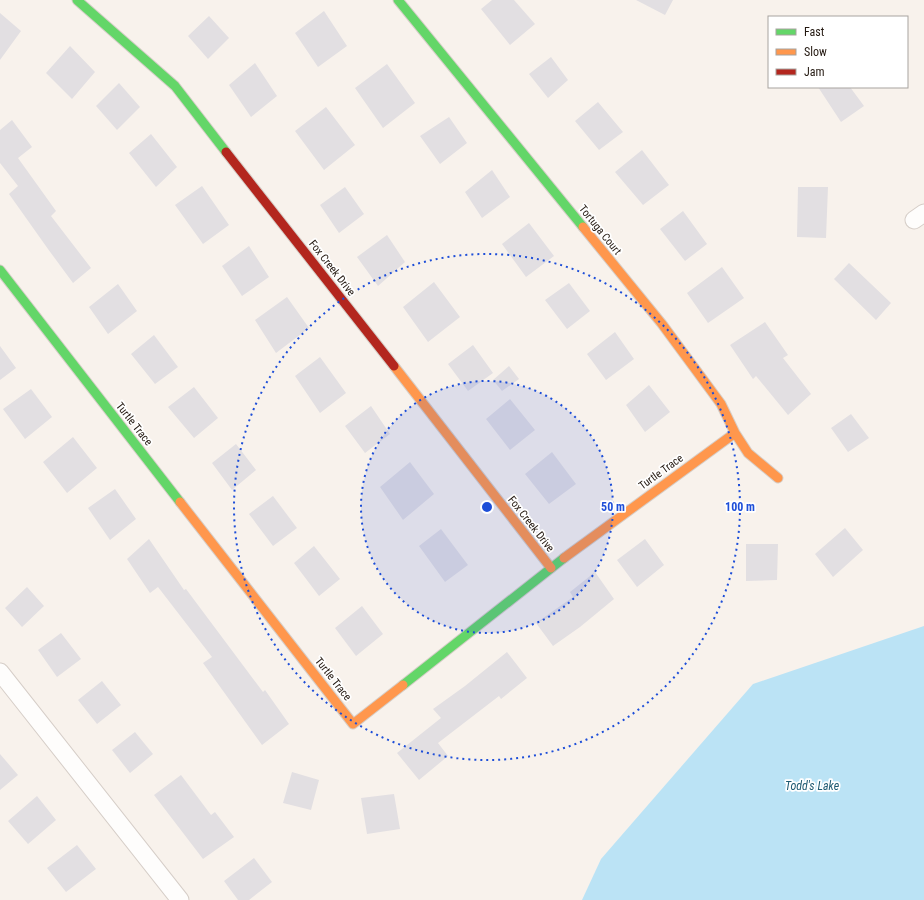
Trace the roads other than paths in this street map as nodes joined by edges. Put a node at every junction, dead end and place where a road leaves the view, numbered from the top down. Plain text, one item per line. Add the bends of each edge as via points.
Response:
1 (77, 0) edge
2 (398, 0) edge
3 (0, 270) edge
4 (736, 433) junction
5 (778, 478) dead end
6 (551, 568) junction
7 (0, 672) edge
8 (180, 900) edge

1 - 6 street, Fox Creek Drive via 175,86
2 - 4 street, Tortuga Court via 662,324 721,404
3 - 6 street, Turtle Trace via 353,724
4 - 5 street, Tortuga Court via 748,453
4 - 6 street, Turtle Trace
7 - 8 street

